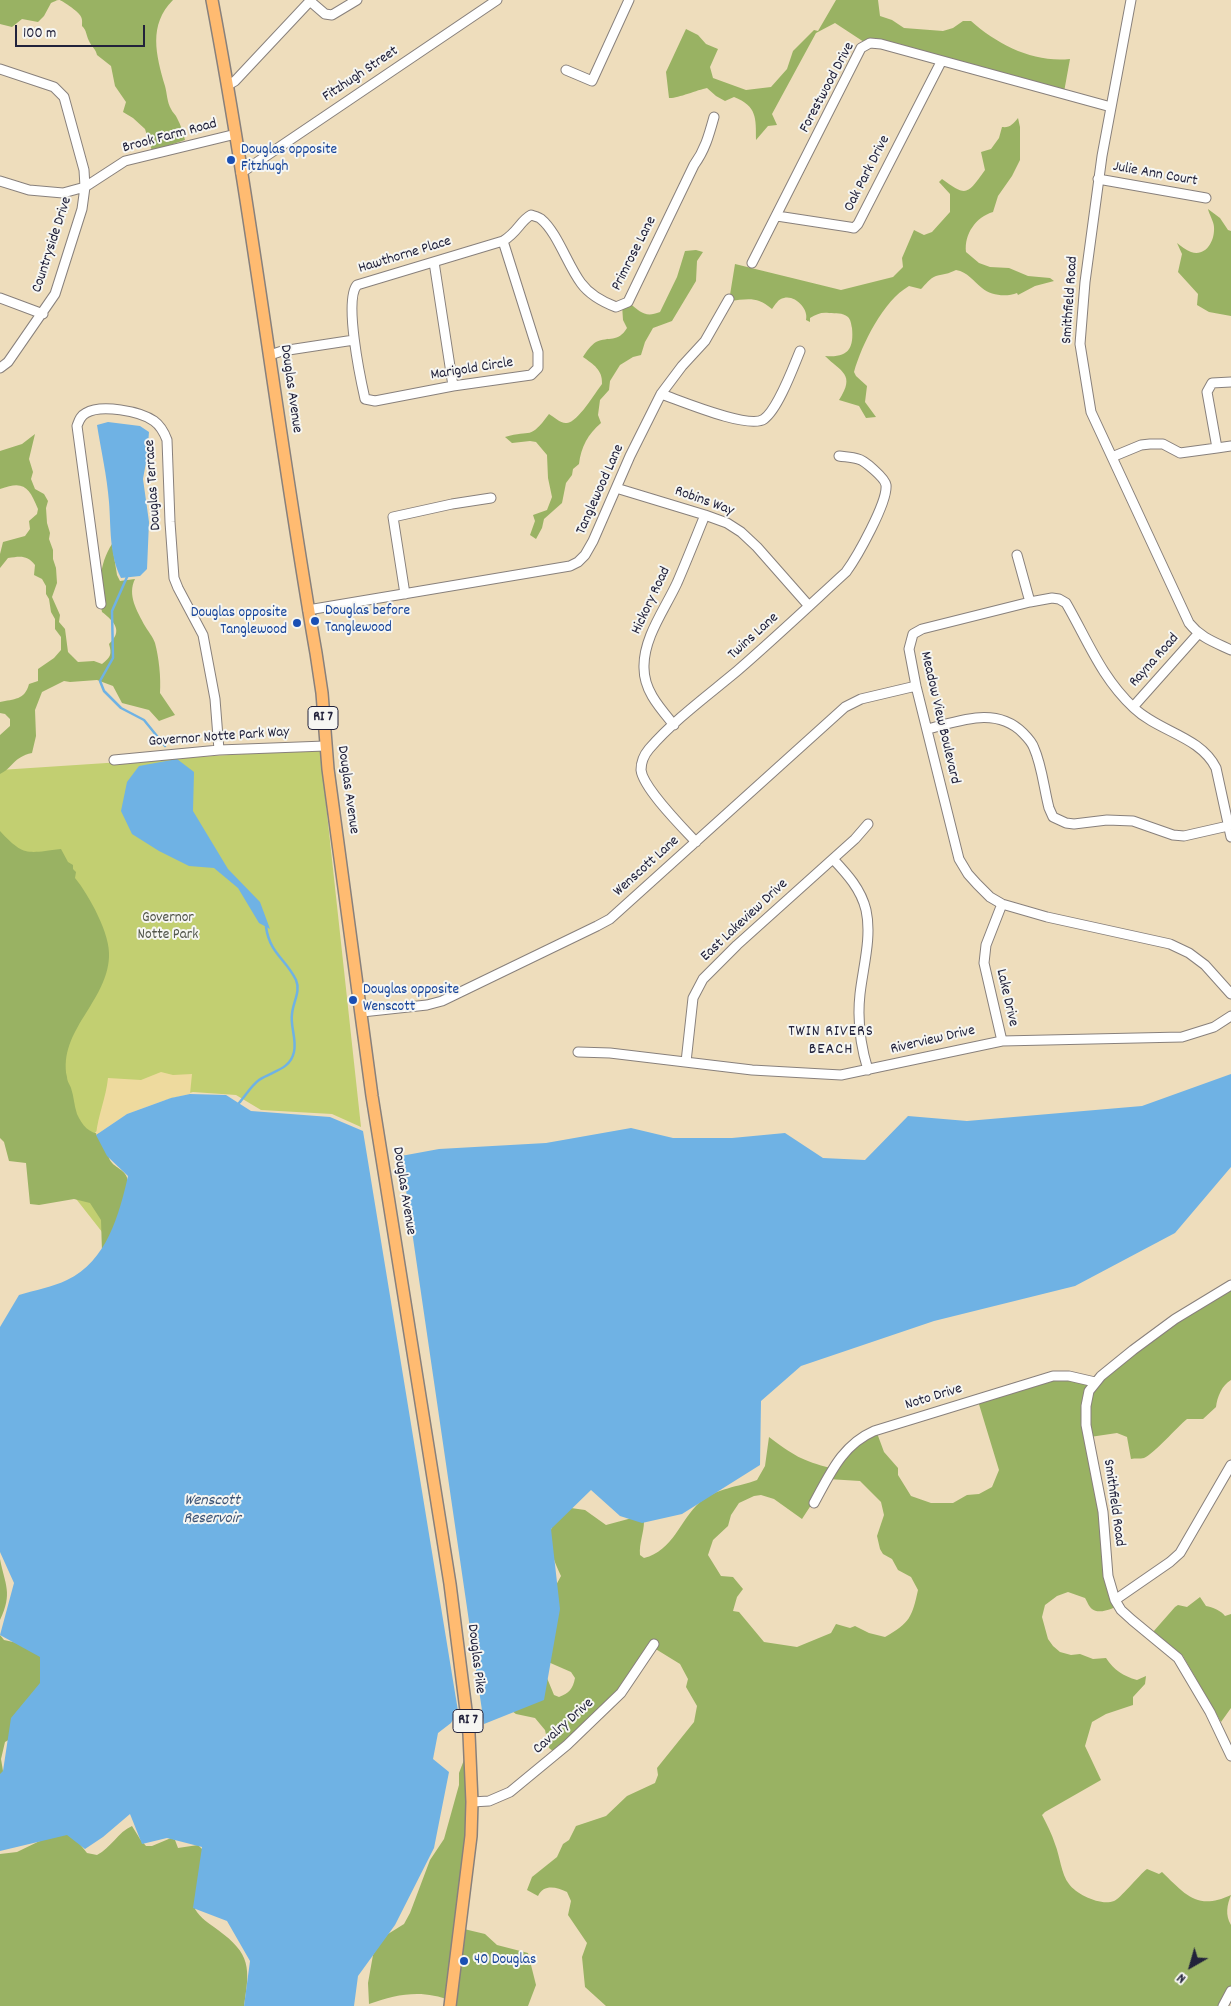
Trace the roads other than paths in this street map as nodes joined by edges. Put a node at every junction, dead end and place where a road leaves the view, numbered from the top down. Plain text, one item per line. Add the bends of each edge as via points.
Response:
1 (212, 0) edge
2 (310, 0) edge
3 (357, 0) edge
4 (497, 0) edge
5 (629, 0) edge
6 (1131, 0) edge
7 (941, 62) junction
8 (0, 69) edge
9 (566, 70) dead end
10 (228, 85) junction
11 (1111, 107) junction
12 (714, 117) dead end
13 (236, 134) junction
14 (241, 173) junction
15 (1098, 179) junction
16 (0, 181) edge
17 (85, 188) junction
18 (1206, 198) dead end
19 (531, 215) joint
20 (777, 216) junction
21 (503, 241) junction
22 (434, 262) junction
23 (752, 263) dead end
24 (0, 298) edge
25 (729, 299) dead end
26 (43, 314) junction
27 (354, 340) junction
28 (800, 351) dead end
29 (270, 354) junction
30 (0, 368) edge
31 (1231, 382) edge
32 (453, 386) junction
33 (661, 394) junction
34 (1231, 446) edge
35 (1217, 448) junction
36 (839, 456) dead end
37 (1112, 457) junction
38 (616, 488) junction
39 (491, 498) dead end
40 (705, 515) junction
41 (1018, 554) dead end
42 (404, 594) junction
43 (1030, 602) junction
44 (101, 604) dead end
45 (809, 606) junction
46 (308, 610) junction
47 (1198, 634) junction
48 (1231, 650) edge
49 (916, 686) junction
50 (1133, 706) junction
51 (674, 724) junction
52 (928, 729) junction
53 (325, 746) junction
54 (219, 750) junction
55 (114, 760) dead end
56 (868, 824) dead end
57 (1228, 826) junction
58 (1231, 837) edge
59 (696, 842) junction
60 (833, 858) junction
61 (1002, 904) junction
62 (1231, 994) edge
63 (362, 1012) junction
64 (1231, 1016) edge
65 (1002, 1041) junction
66 (578, 1052) dead end
67 (686, 1062) junction
68 (868, 1070) junction
69 (1231, 1285) edge
70 (1095, 1382) junction
71 (426, 1437) joint
72 (1231, 1465) edge
73 (814, 1503) dead end
74 (1115, 1600) junction
75 (654, 1644) dead end
76 (1231, 1756) edge
77 (472, 1802) junction
78 (1231, 1991) edge
79 (450, 2006) edge
80 (1223, 2006) edge

1 - 10 main road, Douglas Avenue / RI 7
2 - 3 street via 326,14 332,15
2 - 10 street
4 - 14 street, Fitzhugh Street
5 - 9 street via 592,81
6 - 11 street, Smithfield Road
7 - 11 street, Forestwood Drive
7 - 20 street, Oak Park Drive via 854,228
7 - 20 street, Forestwood Drive via 881,44 870,43 861,48
8 - 17 street, Countryside Drive via 54,87 64,97 84,170
10 - 13 main road, Douglas Avenue / RI 7
11 - 15 street, Smithfield Road
12 - 19 street, Primrose Lane via 701,156 628,302 616,307 586,288 541,219
13 - 14 main road, Douglas Avenue / RI 7
13 - 17 street, Brook Farm Road via 125,161
14 - 29 main road, Douglas Avenue / RI 7
15 - 18 street, Julie Ann Court
15 - 37 street, Smithfield Road via 1080,344 1091,412
16 - 17 street, Brook Farm Road via 29,190 63,194
17 - 26 street, Countryside Drive via 82,209 55,294
19 - 21 street, Hawthorne Place
20 - 23 street, Forestwood Drive
21 - 22 street, Hawthorne Place
21 - 32 street, Marigold Circle via 538,352 538,368 531,375
22 - 27 street, Hawthorne Place via 357,285 351,303
22 - 32 street
24 - 26 street
25 - 33 street, Tanglewood Lane via 705,340
26 - 30 street, Countryside Drive via 8,362
27 - 29 street
27 - 32 street, Marigold Circle via 365,399 375,401
28 - 33 street via 768,415 758,422 732,419
29 - 46 main road, Douglas Avenue / RI 7
31 - 35 street via 1212,383 1207,388
33 - 38 street, Tanglewood Lane
34 - 35 street
35 - 37 street via 1180,453 1163,444 1150,444
36 - 45 street, Twins Lane via 860,459 883,478 886,485 884,495 859,555 846,572
37 - 47 street, Smithfield Road via 1189,623
38 - 40 street, Robins Way
38 - 42 street, Tanglewood Lane via 593,542 578,562 570,566
39 - 42 street via 393,517
40 - 45 street, Robins Way via 741,532
40 - 51 street, Hickory Road via 646,646 644,669 648,690
41 - 43 street
42 - 46 street, Tanglewood Lane
43 - 49 street, Meadow View Boulevard via 917,631 909,643
43 - 50 street, Meadow View Boulevard via 1052,598 1066,603 1091,652 1110,681
44 - 54 street, Douglas Terrace via 77,426 86,413 107,409 145,416 164,430 174,578 203,635 215,699
45 - 51 street, Twins Lane
46 - 53 main road, Douglas Avenue / RI 7 via 322,693
47 - 48 street, Smithfield Road
47 - 50 street, Rayna Road
49 - 52 street, Meadow View Boulevard
49 - 59 street, Wenscott Lane via 860,698 845,707
50 - 57 street, Meadow View Boulevard via 1154,723 1197,745 1212,760
51 - 59 street, Twins Lane via 648,750 641,770 644,780 669,813
52 - 57 street via 986,716 1008,721 1028,738 1034,748 1048,808 1053,817 1066,823 1133,821 1184,836
52 - 61 street, Meadow View Boulevard via 959,859 977,884
53 - 54 street, Governor Notte Park Way
53 - 63 main road, Douglas Avenue / RI 7
54 - 55 street, Governor Notte Park Way
56 - 60 street, East Lakeview Drive
57 - 58 street, Meadow View Boulevard
59 - 63 street, Wenscott Lane via 610,919 597,926 442,1001
60 - 67 street, East Lakeview Drive via 703,979 694,998
60 - 68 street via 858,888 867,915 868,934 858,1027
61 - 62 street, Meadow View Boulevard via 1047,918 1170,944 1205,965
61 - 65 street, Lake Drive via 986,945 984,963
63 - 71 main road, Douglas Avenue / RI 7 via 372,1096
64 - 65 street, Riverview Drive via 1214,1028 1182,1037
65 - 68 street, Riverview Drive
66 - 67 street, Riverview Drive
67 - 68 street, Riverview Drive via 813,1074
69 - 70 street, Smithfield Road via 1175,1319
70 - 73 street, Noto Drive via 1053,1376 868,1434 848,1448
70 - 74 street, Smithfield Road via 1089,1391 1086,1425 1103,1512 1108,1576
71 - 77 main road, Douglas Pike / RI 7 via 450,1584 469,1734
72 - 74 street via 1180,1552
74 - 76 street, Smithfield Road via 1121,1610 1178,1658
75 - 77 street, Cavalry Drive via 621,1693 566,1745 510,1792 489,1801
77 - 79 main road, Douglas Pike / RI 7 via 466,1882
78 - 80 street

